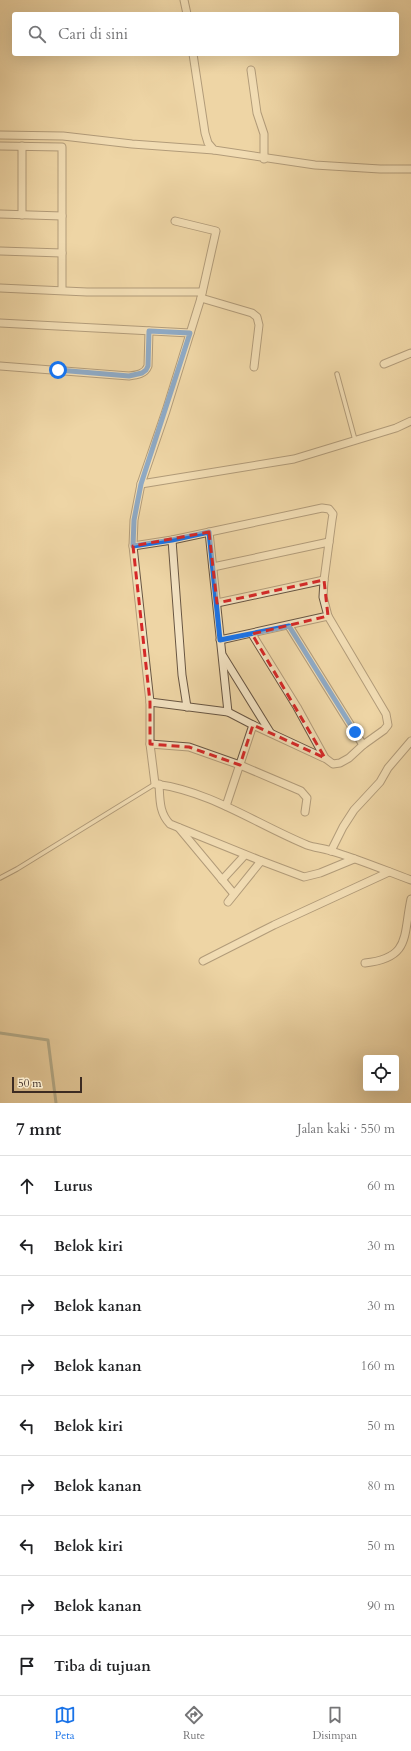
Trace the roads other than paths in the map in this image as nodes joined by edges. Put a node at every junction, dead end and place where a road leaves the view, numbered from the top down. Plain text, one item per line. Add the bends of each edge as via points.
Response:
1 (184, 0) edge
2 (186, 12) edge
3 (193, 56) edge
4 (251, 70) dead end
5 (0, 134) edge
6 (0, 146) edge
7 (22, 146) junction
8 (214, 150) junction
9 (264, 158) junction
10 (411, 169) edge
11 (0, 214) edge
12 (22, 215) junction
13 (62, 216) junction
14 (175, 221) dead end
15 (0, 251) edge
16 (62, 253) junction
17 (0, 288) edge
18 (62, 290) junction
19 (202, 295) junction
20 (0, 323) edge
21 (149, 331) junction
22 (190, 333) junction
23 (411, 353) edge
24 (384, 364) dead end
25 (0, 366) edge
26 (254, 367) dead end
27 (336, 374) dead end
28 (411, 422) edge
29 (355, 440) junction
30 (141, 484) junction
31 (209, 532) junction
32 (172, 540) junction
33 (329, 542) junction
34 (133, 546) junction
35 (213, 567) junction
36 (324, 580) junction
37 (216, 603) junction
38 (328, 616) junction
39 (289, 626) junction
40 (252, 634) junction
41 (220, 640) junction
42 (222, 654) junction
43 (150, 702) junction
44 (187, 707) junction
45 (228, 712) junction
46 (253, 724) junction
47 (270, 732) junction
48 (411, 741) edge
49 (150, 744) junction
50 (363, 745) junction
51 (324, 758) junction
52 (240, 765) junction
53 (157, 784) junction
54 (226, 806) junction
55 (305, 812) dead end
56 (178, 827) junction
57 (331, 851) junction
58 (245, 855) junction
59 (354, 859) junction
60 (261, 861) junction
61 (389, 872) junction
62 (0, 878) edge
63 (222, 880) junction
64 (411, 880) edge
65 (234, 894) junction
66 (411, 899) edge
67 (228, 902) dead end
68 (203, 961) dead end
69 (365, 963) dead end

1 - 2 street
3 - 8 street via 205,133 208,143
4 - 9 street via 257,113 264,134
5 - 8 street via 63,136
6 - 7 street
7 - 12 street
7 - 13 street via 62,147
8 - 9 street
9 - 10 street via 380,170
11 - 12 street
12 - 13 street
13 - 16 street
14 - 19 street via 216,231
15 - 16 street
16 - 18 street
17 - 18 street
18 - 19 street
19 - 22 street
19 - 26 street via 257,317 259,326
20 - 21 street
21 - 22 street
21 - 25 street via 148,366 142,373 129,376
22 - 30 street
23 - 24 street
27 - 29 lane
28 - 29 street
29 - 30 street via 294,459
30 - 34 street via 134,520
31 - 32 street
31 - 33 street via 322,508 330,509 332,514
31 - 35 street
32 - 34 street
32 - 44 street via 182,675
33 - 35 street
33 - 36 street
34 - 43 street
35 - 37 street
36 - 37 street
36 - 38 street via 323,597
37 - 41 street
38 - 39 street
38 - 50 street via 388,720 384,730
39 - 40 street
39 - 50 street
40 - 41 street
40 - 51 street via 297,707
41 - 42 street
42 - 45 street
42 - 47 street
43 - 44 street
43 - 49 street
44 - 45 street
45 - 46 street
46 - 47 street
46 - 52 street
47 - 51 street
48 - 57 street via 388,768 380,782 354,810
49 - 52 street via 189,747
49 - 53 street
50 - 51 street via 340,763 333,764
52 - 54 street
52 - 55 street via 301,791 308,801
53 - 54 street via 174,786
53 - 56 street via 161,811 170,824
53 - 62 lane
54 - 57 street via 308,845
56 - 58 street
56 - 63 street
57 - 59 street
58 - 60 street
58 - 63 street
59 - 60 street via 304,877
59 - 61 street
60 - 65 street
61 - 64 street
61 - 68 street
63 - 65 street
65 - 67 street
66 - 69 street via 406,936 401,948 392,956 380,961

